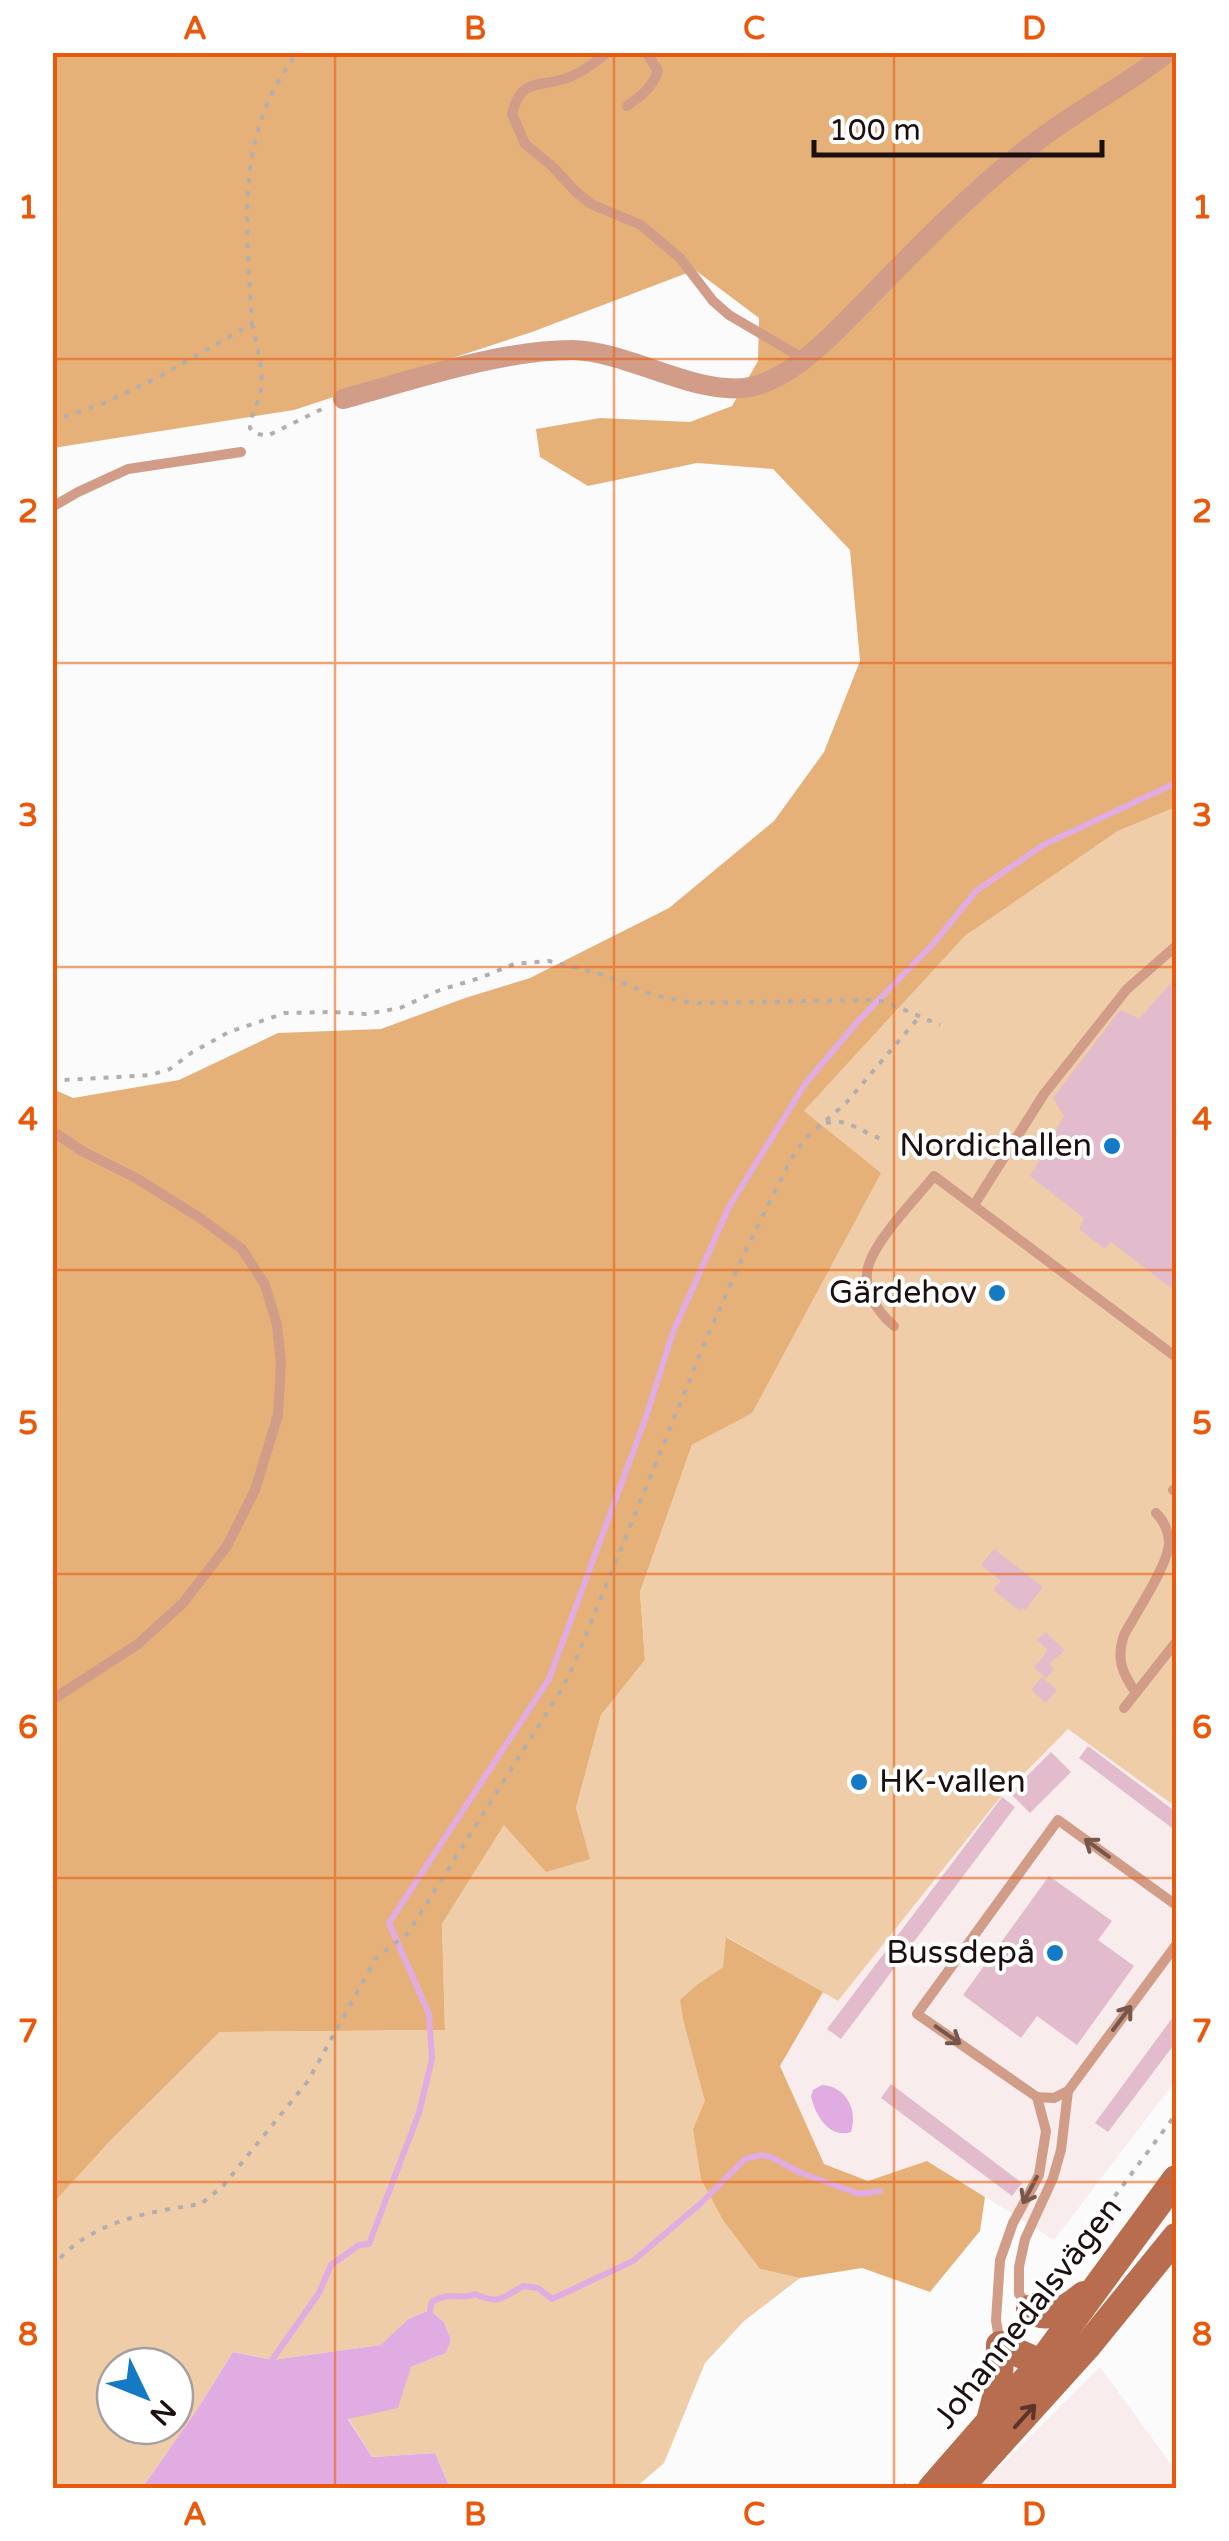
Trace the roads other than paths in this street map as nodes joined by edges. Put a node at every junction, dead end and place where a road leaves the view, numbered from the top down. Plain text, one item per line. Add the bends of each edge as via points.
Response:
1 (608, 52) edge
2 (646, 52) edge
3 (1168, 52) edge
4 (627, 106) dead end
5 (804, 359) junction
6 (343, 400) road end
7 (241, 452) dead end
8 (52, 507) edge
9 (1176, 946) edge
10 (52, 1131) edge
11 (974, 1205) junction
12 (894, 1326) dead end
13 (1176, 1357) edge
14 (1156, 1512) dead end
15 (1176, 1642) edge
16 (1136, 1694) junction
17 (52, 1700) edge
18 (1124, 1708) dead end
19 (1176, 1905) edge
20 (1176, 1945) edge
21 (1068, 2091) junction
22 (1037, 2097) junction
23 (1176, 2178) edge
24 (1176, 2236) edge
25 (1101, 2282) junction
26 (1030, 2309) joint
27 (1090, 2344) junction
28 (1000, 2345) junction
29 (1040, 2363) junction
30 (989, 2423) junction
31 (923, 2482) edge
32 (960, 2488) edge

1 - 5 lane via 581,72 520,93 512,114 525,144 592,204 664,242 729,315
2 - 4 lane via 658,71 654,83
3 - 5 street via 1036,141
5 - 6 street via 751,387 726,388 574,350 508,356
7 - 8 lane via 128,469
9 - 11 lane via 1127,989 1044,1094
10 - 17 lane via 242,1249 265,1285 282,1363 278,1416 255,1490 227,1546 183,1604 138,1644
11 - 12 lane via 934,1176 882,1241 868,1266 868,1286
11 - 13 lane
14 - 16 lane via 1168,1534 1167,1554 1120,1646 1123,1676
15 - 16 lane
16 - 18 lane
19 -> 22 lane via 1058,1820 917,2014
21 -> 20 lane
21 - 22 lane
21 - 26 lane via 1061,2150 1019,2267 1018,2294
22 -> 28 lane via 1046,2131 1038,2174 1000,2260
23 - 25 main road, Johannedalsvägen
24 - 27 main road, Johannedalsvägen
25 - 26 main road via 1066,2308 1045,2315
25 - 29 main road, Johannedalsvägen
27 - 29 main road
32 -> 27 main road, Johannedalsvägen
28 - 29 main road
28 - 30 main road via 1000,2386
29 - 30 main road, Johannedalsvägen
30 - 31 main road, Johannedalsvägen

